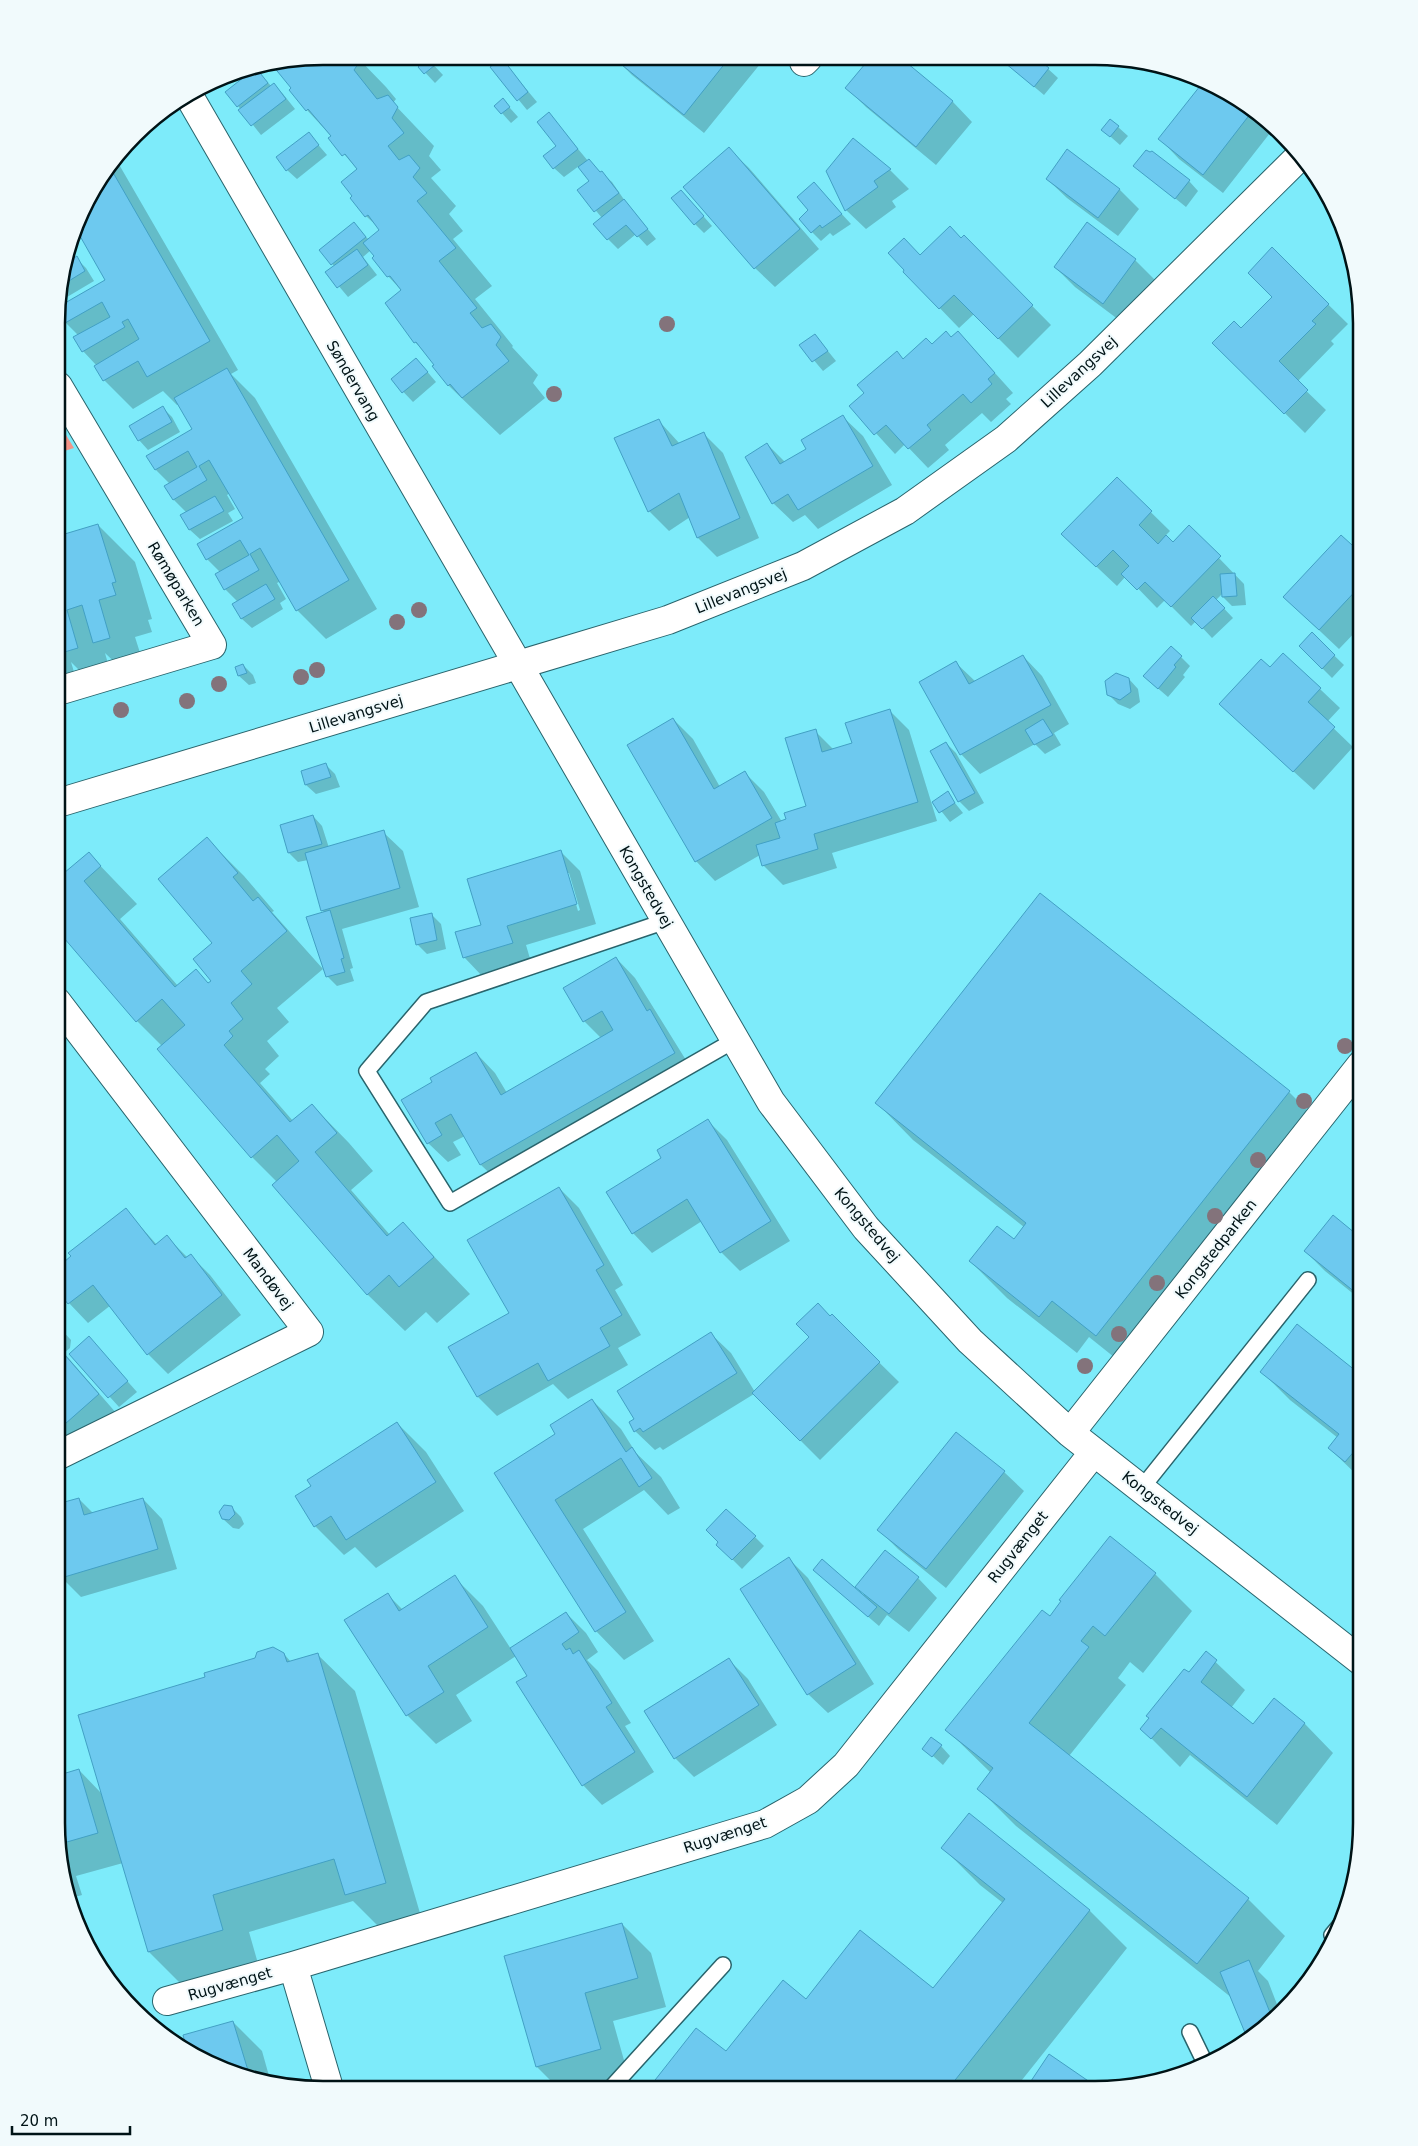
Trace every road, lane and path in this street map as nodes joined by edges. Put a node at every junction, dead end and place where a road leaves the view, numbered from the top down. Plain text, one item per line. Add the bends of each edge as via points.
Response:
1 (192, 101) edge
2 (1295, 161) edge
3 (65, 398) edge
4 (517, 666) junction
5 (65, 689) edge
6 (65, 801) edge
7 (666, 921) junction
8 (65, 1011) edge
9 (735, 1040) junction
10 (1353, 1076) edge
11 (1308, 1280) dead end
12 (1070, 1433) junction
13 (65, 1452) edge
14 (1094, 1452) junction
15 (1142, 1489) junction
16 (1353, 1655) edge
17 (723, 1965) dead end
18 (293, 1966) junction
19 (167, 2001) dead end
20 (1190, 2032) dead end
21 (1202, 2057) edge
22 (327, 2081) edge
23 (616, 2081) edge

1 - 4 street, Søndervang
2 - 4 street, Lillevangsvej via 1090,364 1006,439 906,510 802,566 741,591 668,620
3 - 5 street, Rømøparken via 212,645
4 - 6 street, Lillevangsvej
4 - 7 street, Kongstedvej
7 - 9 street, Kongstedvej
7 - 9 lane via 426,1002 366,1070 450,1203
8 - 13 street, Mandøvej via 309,1332
9 - 12 street, Kongstedvej via 771,1102 866,1228 970,1341
10 - 12 street, Kongstedparken
11 - 15 lane
12 - 14 street, Kongstedvej
14 - 15 street, Kongstedvej
14 - 18 street, Rugvænget via 846,1765 808,1800 765,1824
15 - 16 street, Kongstedvej
17 - 23 lane
18 - 19 street, Rugvænget
18 - 22 street, Rugvænget
20 - 21 lane

